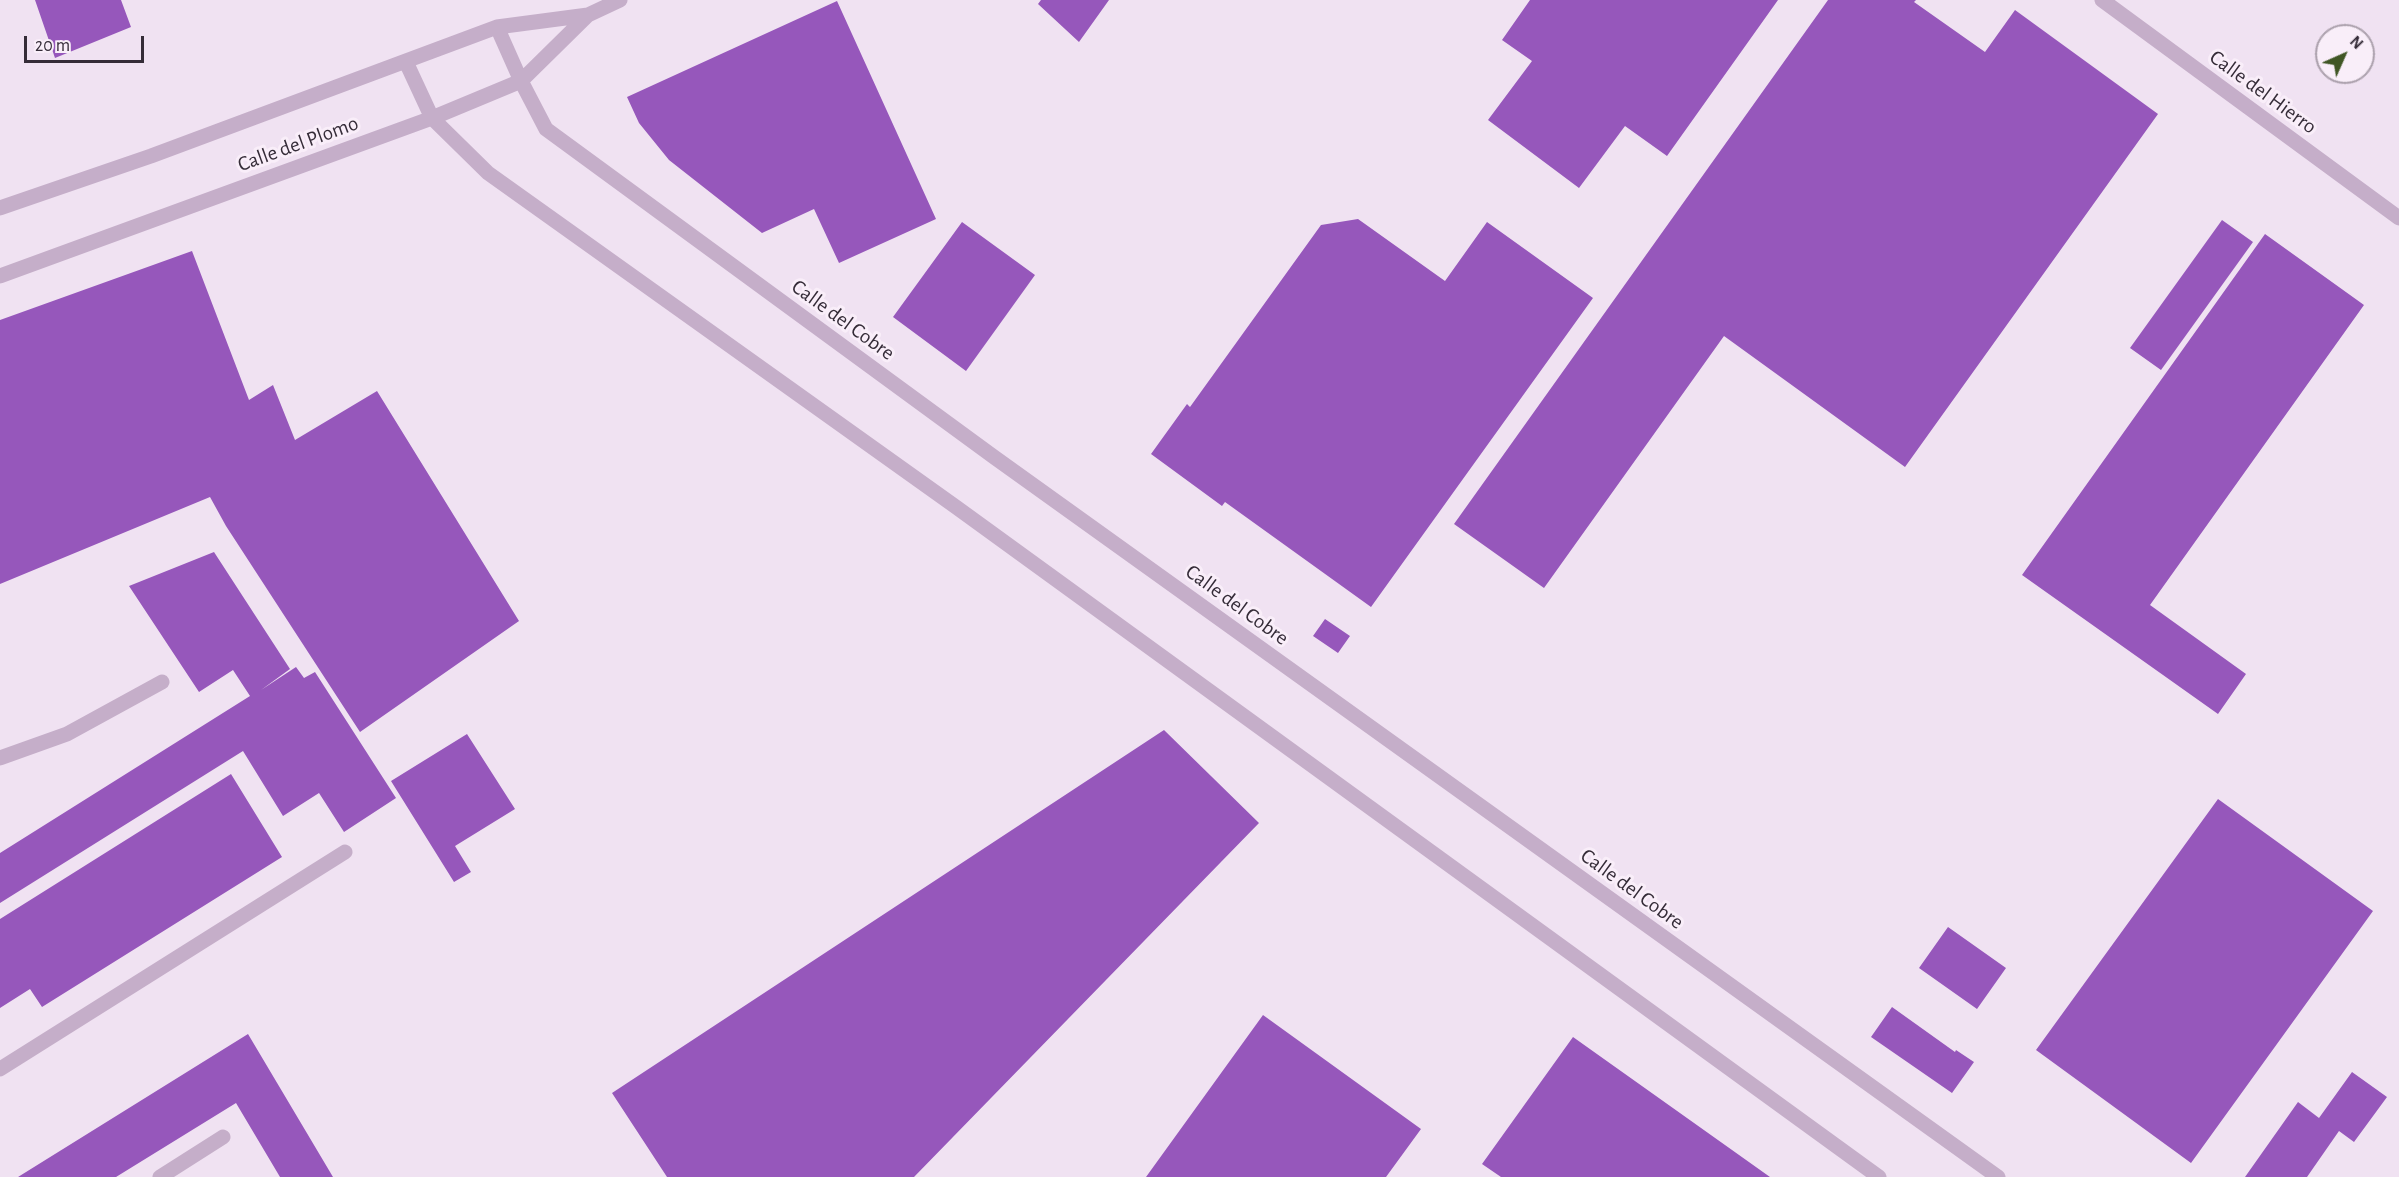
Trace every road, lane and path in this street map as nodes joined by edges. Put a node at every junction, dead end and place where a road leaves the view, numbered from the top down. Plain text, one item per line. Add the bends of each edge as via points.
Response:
1 (620, 0) edge
2 (2102, 0) edge
3 (588, 15) junction
4 (497, 27) junction
5 (406, 62) junction
6 (521, 81) junction
7 (432, 118) junction
8 (0, 208) edge
9 (2399, 218) edge
10 (0, 276) edge
11 (162, 682) dead end
12 (0, 758) edge
13 (345, 852) dead end
14 (0, 1069) edge
15 (223, 1137) dead end
16 (160, 1177) edge
17 (1879, 1177) edge
18 (1998, 1177) edge

1 - 3 street, Calle del Plomo
2 - 9 street, Calle del Hierro
3 - 4 street, Calle del Plomo
3 - 6 street, Calle del Plomo
4 - 5 street, Calle del Plomo
4 - 6 street, Calle del Cobre
5 - 7 street
5 - 8 street, Calle del Plomo
6 - 7 street, Calle del Plomo
6 - 18 street, Calle del Cobre via 546,129 984,450
7 - 10 street, Calle del Plomo
7 - 17 street via 488,173
11 - 12 street via 67,734
13 - 14 street
15 - 16 street

